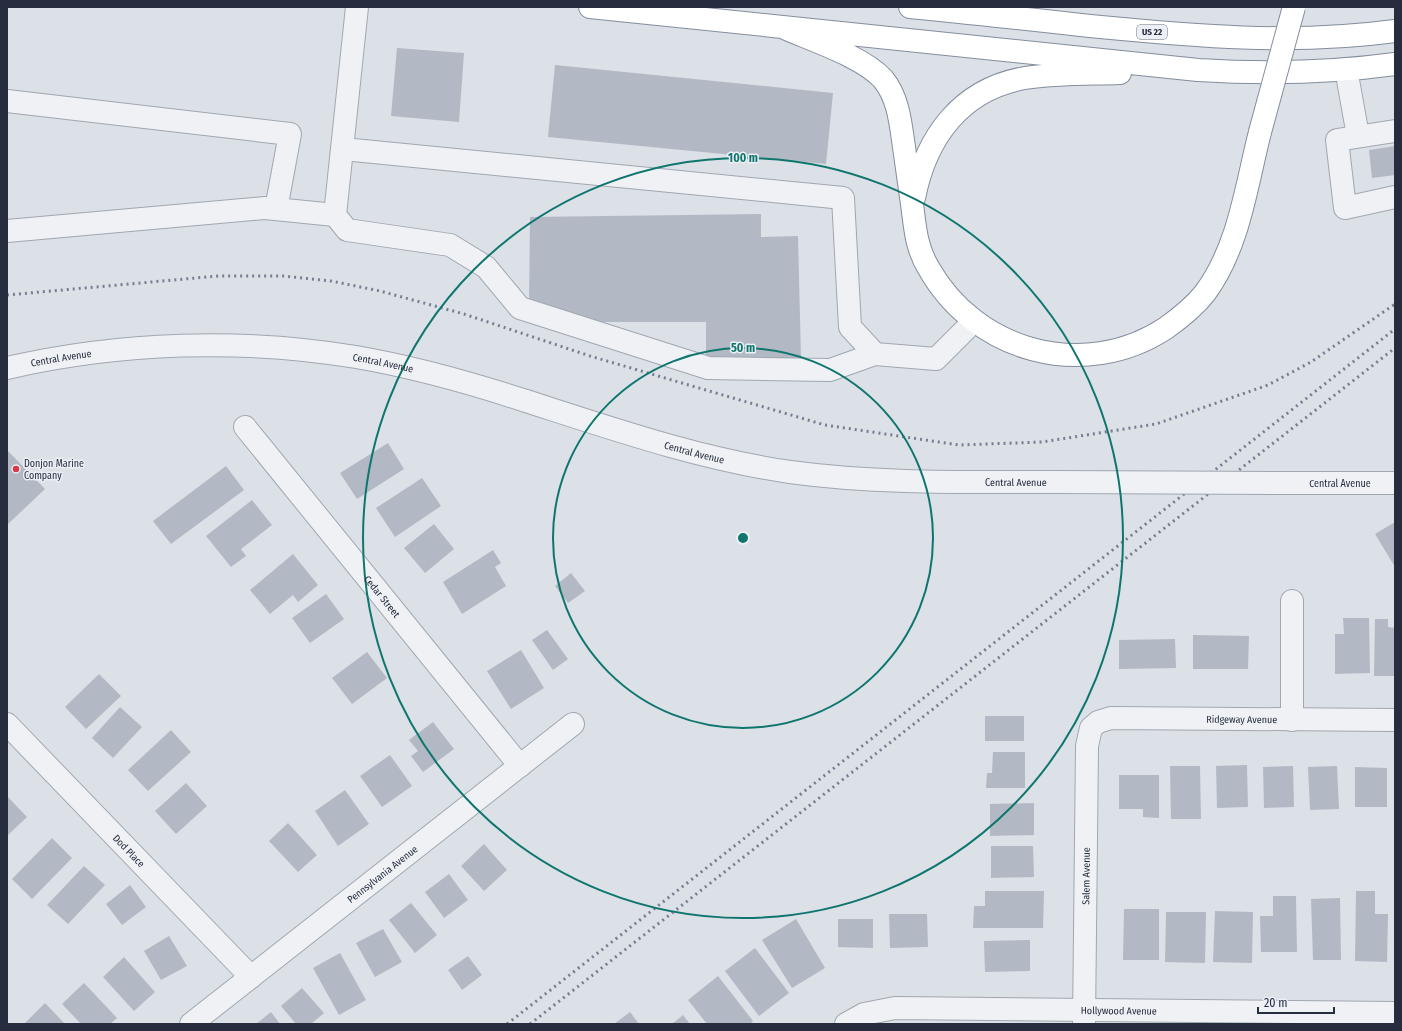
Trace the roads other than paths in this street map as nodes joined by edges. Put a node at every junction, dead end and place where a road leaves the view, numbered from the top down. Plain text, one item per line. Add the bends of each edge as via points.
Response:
1 (357, 7) edge
2 (590, 7) edge
3 (910, 7) edge
4 (1294, 7) edge
5 (782, 27) junction
6 (1395, 31) edge
7 (1395, 64) edge
8 (1346, 69) junction
9 (1198, 70) junction
10 (7, 101) edge
11 (1395, 131) edge
12 (1358, 136) junction
13 (343, 149) junction
14 (1395, 197) edge
15 (912, 207) junction
16 (276, 209) junction
17 (335, 215) junction
18 (7, 231) edge
19 (974, 321) junction
20 (874, 354) junction
21 (7, 368) edge
22 (245, 427) dead end
23 (1395, 483) edge
24 (1292, 601) dead end
25 (1292, 720) junction
26 (1395, 720) edge
27 (7, 724) edge
28 (573, 724) dead end
29 (1091, 728) joint
30 (520, 766) junction
31 (251, 977) junction
32 (1395, 1013) edge
33 (1084, 1017) edge
34 (191, 1024) edge
35 (846, 1024) edge

1 - 13 street
2 - 5 highway
3 - 6 highway, US 22 via 1213,37 1288,39
4 - 19 highway, bridge via 1234,235 1220,270 1192,308 1164,329 1134,345 1101,354 1069,356 1050,354 1019,345 1000,338
5 - 9 highway
5 - 15 highway via 862,62 883,79 900,117
7 - 8 highway
8 - 9 highway via 1278,73
8 - 12 street
9 - 15 highway via 1045,76 1008,82 987,91 956,112 939,133 926,159
10 - 16 street via 290,134
11 - 12 street
12 - 14 street via 1337,140 1345,208
13 - 17 street
13 - 20 street via 843,198 850,327
15 - 19 highway via 916,236 928,267 948,296
16 - 17 street
16 - 18 street
17 - 20 street via 347,230 450,245 486,267 520,308 708,368 830,370
19 - 20 street via 936,359
21 - 23 street, Central Avenue, bridge via 82,354 153,347 272,348 356,357 438,375 647,440 733,462 844,479 933,482
22 - 30 street, Cedar Street
24 - 25 street
25 - 26 street, Ridgeway Avenue
25 - 29 street, Ridgeway Avenue via 1111,718 1098,722
27 - 31 street, Dod Place
28 - 30 street, Pennsylvania Avenue
29 - 33 street, Salem Avenue via 1087,746
30 - 31 street, Pennsylvania Avenue
31 - 34 street, Pennsylvania Avenue
32 - 33 street, Hollywood Avenue
33 - 35 street, Hollywood Avenue via 1053,1011 895,1008 864,1014

